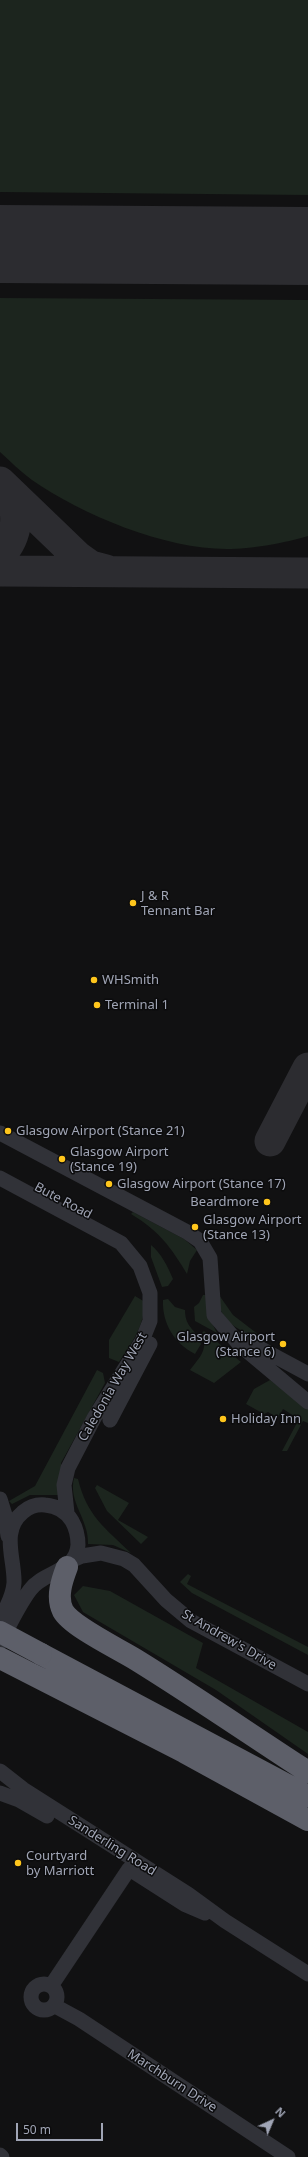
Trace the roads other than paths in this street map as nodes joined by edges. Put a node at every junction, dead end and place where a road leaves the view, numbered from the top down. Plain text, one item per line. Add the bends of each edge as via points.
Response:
1 (0, 1133) edge
2 (0, 1168) edge
3 (0, 1178) edge
4 (123, 1239) junction
5 (221, 1323) junction
6 (308, 1374) edge
7 (308, 1402) edge
8 (110, 1420) dead end
9 (0, 1499) edge
10 (66, 1513) junction
11 (8, 1541) junction
12 (70, 1564) junction
13 (0, 1620) edge
14 (0, 1632) edge
15 (0, 1644) edge
16 (0, 1658) edge
17 (0, 1671) edge
18 (29, 1679) junction
19 (308, 1684) edge
20 (0, 1771) edge
21 (308, 1772) edge
22 (0, 1793) edge
23 (308, 1796) edge
24 (308, 1820) edge
25 (129, 1869) junction
26 (225, 1921) junction
27 (308, 1974) edge
28 (51, 1986) junction
29 (54, 2006) junction
30 (288, 2157) edge

1 - 5 street via 200,1241 210,1258 214,1315
2 - 4 street, Bute Road
3 - 4 street, Bute Road
4 - 8 street, Caledonia Way West via 140,1250 150,1266 159,1293 159,1310 154,1337
4 - 10 street, Caledonia Way West via 145,1275 150,1294 150,1321 142,1341 69,1464 64,1485
5 - 6 street via 240,1338
5 - 7 street via 240,1345
9 - 11 street
10 - 11 street via 53,1506 33,1506 17,1518
10 - 12 street via 75,1526 78,1540 76,1554
11 - 13 street via 14,1582 10,1599
12 - 15 street, St Andrew's Drive via 42,1578 30,1590
12 - 19 street, St Andrew's Drive via 82,1556 101,1554 124,1559 134,1565 170,1604 191,1621
12 - 21 highway via 62,1578 60,1598 64,1611 73,1621 138,1660
14 - 23 highway, bridge
16 - 18 highway
17 - 18 highway
18 - 24 highway via 184,1752
20 - 26 street, Sanderling Road via 23,1789 188,1894
22 - 25 street, Sanderling Road via 31,1806
25 - 26 street, Sanderling Road via 184,1904
25 - 28 street
26 - 27 street, Sanderling Road
28 - 29 street via 58,1998
28 - 29 street via 36,1987 31,2000 39,2010 47,2011
29 - 30 street, Marchburn Drive via 79,2019

